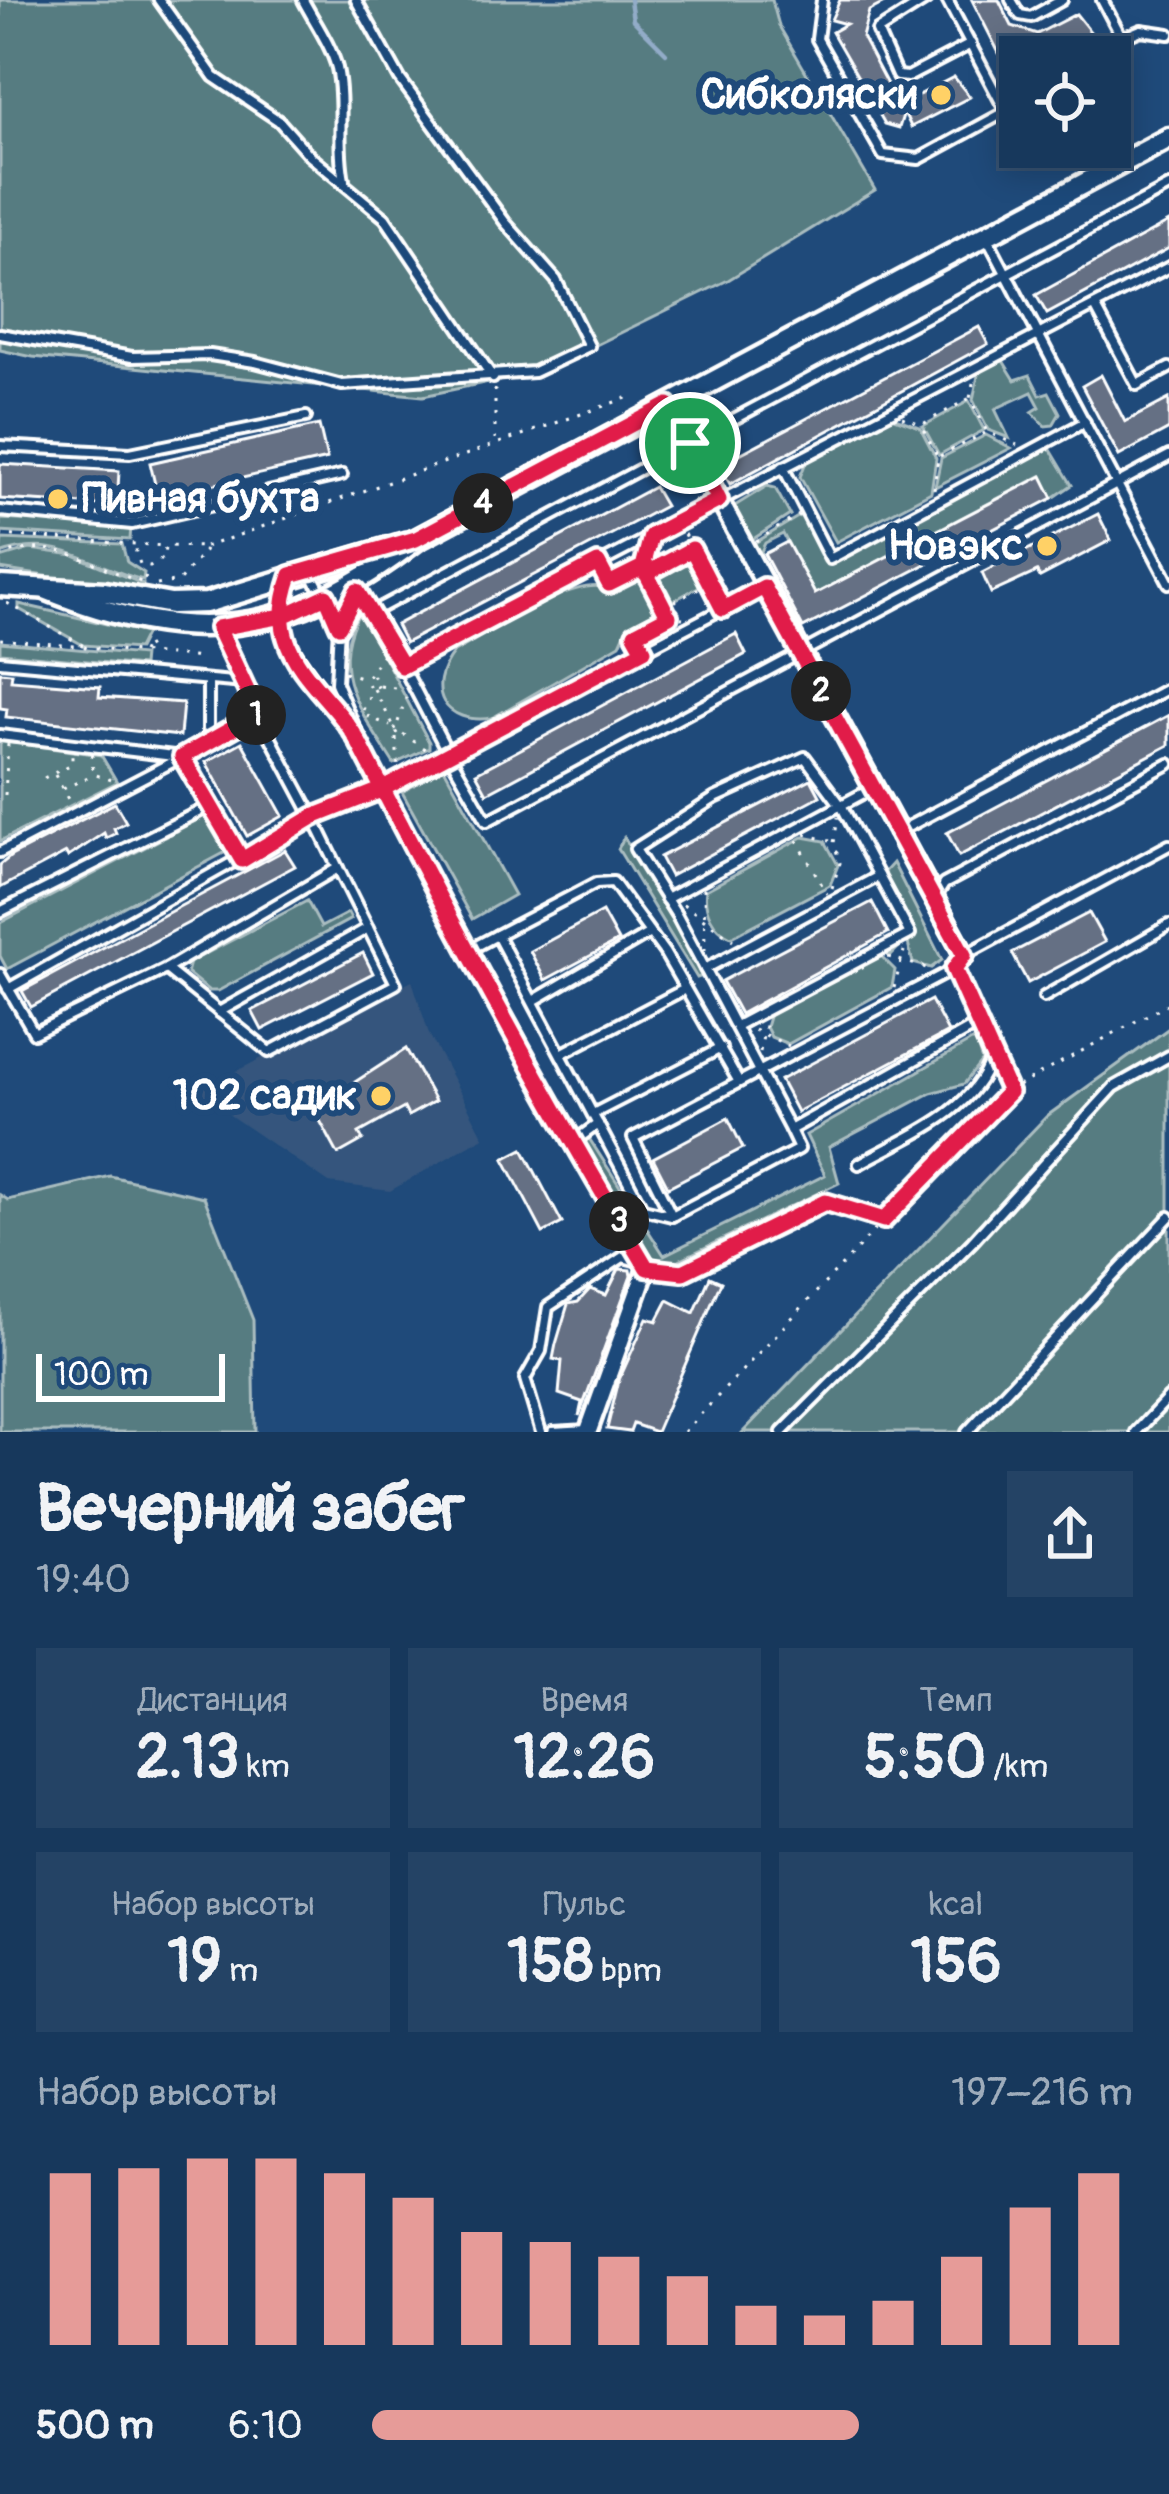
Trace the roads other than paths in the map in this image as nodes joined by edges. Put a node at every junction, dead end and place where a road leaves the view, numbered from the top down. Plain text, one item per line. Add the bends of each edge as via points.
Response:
1 (158, 0) edge
2 (304, 0) edge
3 (356, 0) edge
4 (822, 0) edge
5 (926, 0) edge
6 (947, 0) edge
7 (1011, 0) edge
8 (1062, 0) edge
9 (1102, 0) edge
10 (1169, 34) edge
11 (1121, 36) edge
12 (1127, 36) edge
13 (970, 44) junction
14 (999, 99) edge
15 (999, 116) edge
16 (1169, 138) edge
17 (344, 182) junction
18 (1169, 188) edge
19 (987, 236) junction
20 (1169, 267) edge
21 (1009, 274) junction
22 (1094, 305) junction
23 (1038, 333) junction
24 (0, 334) edge
25 (1169, 368) edge
26 (493, 378) junction
27 (668, 405) junction
28 (306, 417) dead end
29 (1085, 422) junction
30 (690, 443) junction
31 (0, 446) edge
32 (1169, 456) edge
33 (783, 467) junction
34 (342, 475) dead end
35 (1117, 484) junction
36 (719, 500) junction
37 (0, 511) edge
38 (416, 539) junction
39 (1166, 567) edge
40 (377, 570) junction
41 (301, 573) junction
42 (1169, 583) edge
43 (764, 587) junction
44 (44, 590) junction
45 (357, 591) junction
46 (4, 595) edge
47 (326, 596) junction
48 (374, 611) junction
49 (283, 616) junction
50 (339, 626) junction
51 (218, 628) junction
52 (802, 655) junction
53 (0, 661) edge
54 (402, 666) junction
55 (208, 680) junction
56 (244, 683) junction
57 (1169, 688) edge
58 (258, 714) junction
59 (0, 734) edge
60 (356, 738) junction
61 (208, 742) junction
62 (448, 753) junction
63 (182, 757) junction
64 (1169, 764) edge
65 (873, 788) junction
66 (381, 790) junction
67 (210, 806) junction
68 (842, 807) junction
69 (313, 817) junction
70 (898, 832) junction
71 (1169, 845) edge
72 (0, 852) edge
73 (242, 860) junction
74 (338, 868) junction
75 (879, 876) junction
76 (669, 898) junction
77 (934, 899) junction
78 (0, 912) edge
79 (1169, 925) edge
80 (368, 928) junction
81 (648, 934) junction
82 (497, 935) junction
83 (466, 951) junction
84 (964, 955) junction
85 (166, 969) junction
86 (705, 969) junction
87 (954, 969) junction
88 (0, 974) edge
89 (685, 988) junction
90 (8, 989) junction
91 (1044, 997) dead end
92 (533, 1001) junction
93 (219, 1012) junction
94 (981, 1024) junction
95 (739, 1025) junction
96 (721, 1048) junction
97 (561, 1054) junction
98 (1169, 1056) edge
99 (991, 1058) junction
100 (759, 1069) junction
101 (739, 1082) junction
102 (1009, 1092) road end
103 (596, 1119) junction
104 (790, 1130) junction
105 (572, 1142) junction
106 (859, 1164) dead end
107 (672, 1216) junction
108 (1169, 1217) edge
109 (884, 1220) road end
110 (647, 1268) junction
111 (1169, 1397) edge
112 (591, 1431) edge
113 (541, 1432) edge
114 (553, 1432) edge
115 (782, 1432) edge
116 (967, 1432) edge
117 (1136, 1432) edge

1 - 17 lane via 214,77 279,121
2 - 17 lane via 336,63
3 - 26 lane via 400,80 556,280 590,341 534,372
4 - 15 lane via 817,39 883,155 919,159
5 - 13 lane via 877,31 897,76
6 - 13 lane
7 - 8 lane via 1030,17
9 - 11 lane
10 - 12 lane
13 - 14 lane
16 - 19 street
17 - 26 lane via 385,218
18 - 21 lane
19 - 21 lane
19 - 27 street
20 - 22 lane
21 - 23 lane
21 - 30 lane
22 - 23 lane
22 - 25 lane via 1137,385
23 - 29 lane
23 - 33 lane
24 - 26 lane via 132,357 210,355 342,385
27 - 30 street
27 - 38 street
28 - 31 lane via 130,453
29 - 33 lane via 830,559
29 - 35 lane
30 - 36 street
30 - 48 lane
32 - 35 lane
33 - 36 lane
34 - 37 lane via 132,524
35 - 39 lane
35 - 52 lane
36 - 43 street
36 - 54 lane
38 - 40 street
38 - 41 street
39 - 42 lane
40 - 45 lane
40 - 47 street
41 - 44 street via 206,603
41 - 47 lane
41 - 49 lane
43 - 52 street
43 - 62 lane
44 - 46 street
44 - 51 street via 103,613
45 - 48 lane
45 - 50 lane
47 - 49 street
47 - 50 lane
48 - 54 lane
49 - 51 street
49 - 60 lane via 293,655
50 - 60 lane via 336,682
51 - 56 lane
52 - 62 lane via 487,821
52 - 65 street
53 - 55 lane
54 - 62 lane
55 - 56 lane
55 - 61 lane
56 - 58 lane
57 - 70 lane
58 - 61 lane
58 - 69 lane
59 - 63 lane
60 - 66 lane
61 - 63 lane
62 - 66 lane
63 - 67 lane
63 - 72 lane
64 - 77 lane via 944,884
65 - 68 lane
65 - 70 street
66 - 69 lane
66 - 83 lane
67 - 73 lane
67 - 78 lane
68 - 75 lane
68 - 76 lane
68 - 76 lane via 805,757 715,798 636,846
69 - 73 lane
69 - 74 lane
70 - 77 street
71 - 84 lane
73 - 90 lane
74 - 80 lane
74 - 85 lane
75 - 86 lane
75 - 95 lane via 908,935
76 - 86 lane
77 - 84 street
79 - 91 lane
80 - 93 lane
80 - 93 lane via 396,984 269,1052
81 - 82 lane via 619,888 604,881
81 - 89 lane
81 - 92 lane
82 - 83 lane
82 - 92 lane
83 - 105 lane
84 - 87 lane
85 - 90 lane via 34,1033
85 - 93 lane
86 - 95 lane
87 - 94 lane
87 - 100 lane
88 - 90 lane
89 - 96 lane
89 - 97 lane
92 - 97 lane
94 - 99 lane
94 - 104 lane
95 - 100 lane
96 - 101 lane
96 - 103 lane
97 - 103 lane
98 - 115 lane via 1114,1087
99 - 102 lane
99 - 106 lane via 981,1087
100 - 101 lane
100 - 104 lane
101 - 107 lane via 634,1138
103 - 105 lane
103 - 107 lane via 643,1210
104 - 107 lane via 800,1149
105 - 110 lane
108 - 116 lane
109 - 110 lane via 825,1202 683,1272
110 - 112 street
110 - 113 lane via 623,1257 548,1306 541,1351 525,1378
111 - 117 lane
112 - 114 lane

